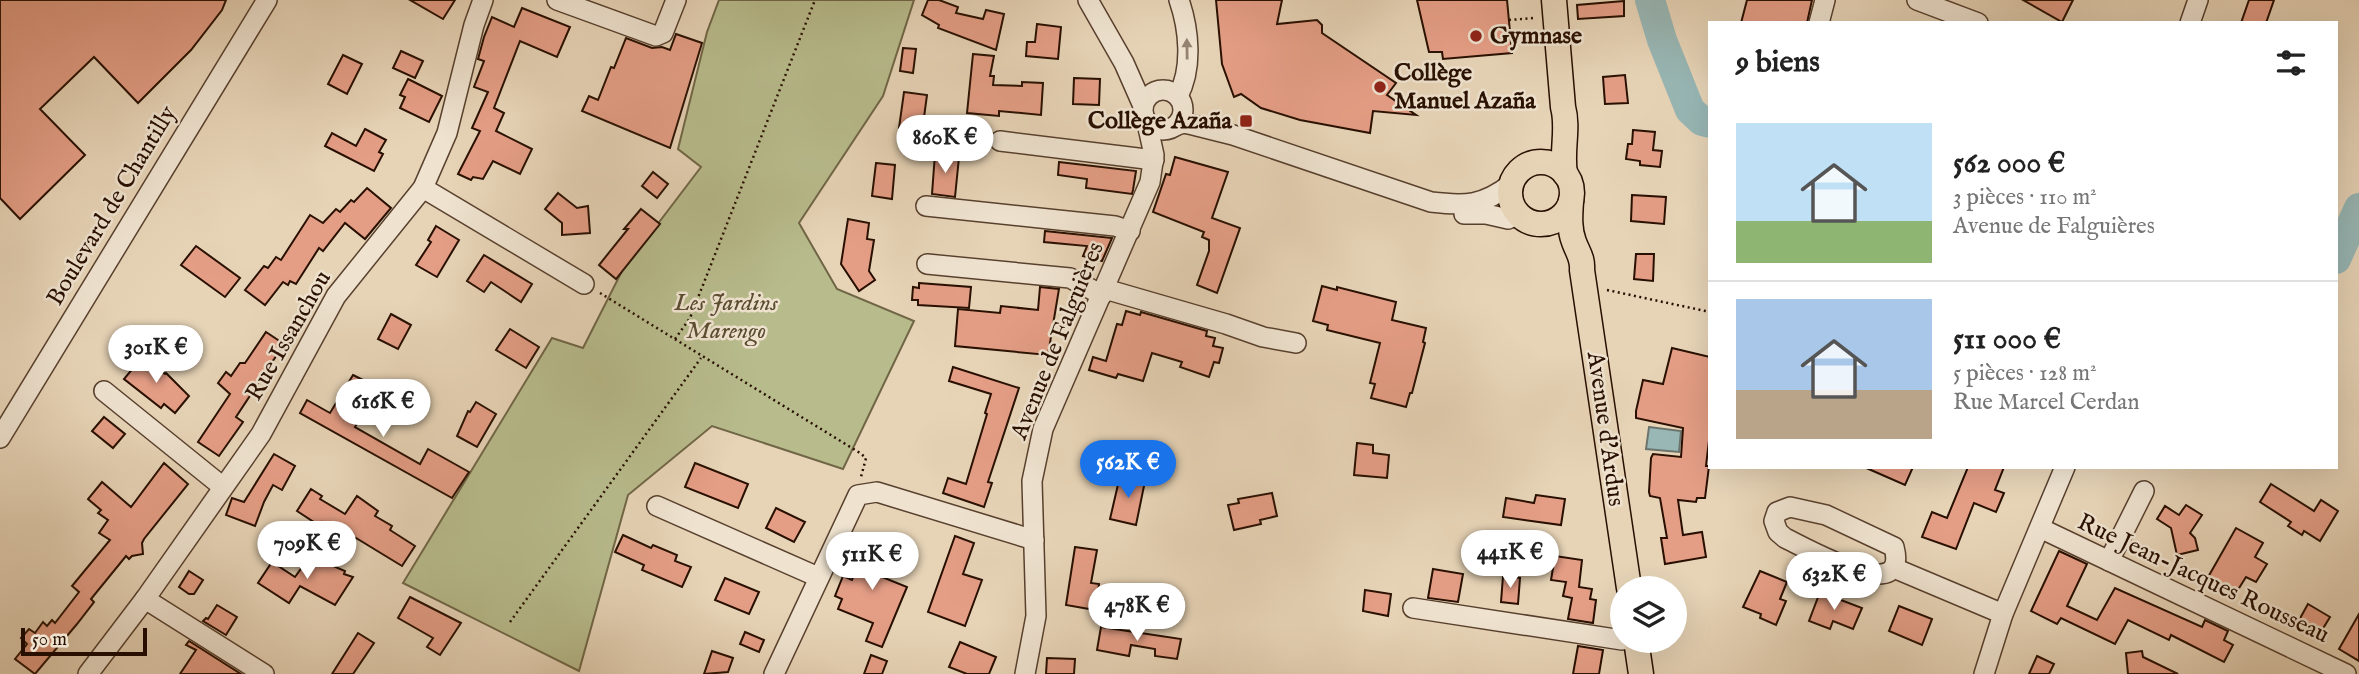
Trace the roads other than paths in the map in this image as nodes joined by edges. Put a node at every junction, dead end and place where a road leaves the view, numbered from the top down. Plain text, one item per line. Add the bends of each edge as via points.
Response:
1 (267, 0) edge
2 (483, 0) edge
3 (557, 0) edge
4 (676, 0) edge
5 (1088, 0) edge
6 (1178, 0) edge
7 (1554, 0) edge
8 (1825, 0) edge
9 (1917, 0) edge
10 (2198, 0) edge
11 (1820, 21) edge
12 (1973, 21) edge
13 (2191, 21) edge
14 (1124, 63) junction
15 (1175, 96) junction
16 (1563, 107) junction
17 (1145, 115) junction
18 (1172, 127) junction
19 (1233, 135) junction
20 (1000, 141) dead end
21 (1154, 158) junction
22 (1528, 165) junction
23 (1565, 174) junction
24 (1511, 184) junction
25 (423, 188) junction
26 (1571, 201) junction
27 (1431, 202) junction
28 (926, 206) dead end
29 (1526, 219) junction
30 (1130, 230) junction
31 (927, 264) dead end
32 (1582, 270) junction
33 (584, 284) road end
34 (1103, 292) junction
35 (1296, 343) dead end
36 (103, 391) dead end
37 (0, 439) edge
38 (2064, 469) edge
39 (222, 487) junction
40 (2144, 491) dead end
41 (657, 506) dead end
42 (2040, 528) junction
43 (1034, 540) junction
44 (2109, 561) junction
45 (1894, 568) junction
46 (1627, 576) edge
47 (818, 577) junction
48 (145, 598) junction
49 (1413, 608) dead end
50 (2003, 614) junction
51 (1610, 638) edge
52 (1634, 653) edge
53 (88, 674) edge
54 (264, 674) edge
55 (774, 674) edge
56 (1025, 674) edge
57 (1641, 674) edge
58 (1983, 674) edge
59 (2346, 674) edge

1 - 37 street, Boulevard de Chantilly
2 - 25 street, Rue Issanchou via 447,133
3 - 4 street via 656,36 663,33
5 - 14 street, Avenue de Falguières
15 -> 6 street via 1184,85 1187,69 1186,32
7 - 16 main road
8 - 11 street
9 - 12 street
10 - 13 street
14 - 15 street, Avenue de Falguières
14 - 17 street, Avenue de Falguières
15 - 17 street via 1154,92 1145,101
15 - 18 street via 1182,115
15 - 19 street, Avenue de Falguières
16 - 22 main road via 1555,130
16 - 23 main road via 1567,120
17 - 18 street via 1157,129
17 - 21 street, Avenue de Falguières
18 - 19 street via 1183,123
18 - 21 street, Avenue de Falguières
19 - 27 street
20 - 21 street
21 - 30 street, Avenue de Falguières via 1150,182
22 - 23 main road via 1548,163
22 - 24 main road
23 - 26 main road
24 - 27 street via 1485,201 1463,205
24 - 29 main road via 1511,200
25 - 33 street
25 - 39 street, Rue Issanchou via 336,296 261,434
26 - 29 main road via 1553,221
26 - 32 main road, Avenue d'Ardus via 1569,223 1583,260
27 - 29 street via 1466,214
28 - 30 street
29 - 32 main road, Avenue d'Ardus via 1565,245
30 - 34 street, Avenue de Falguières
31 - 34 street via 1070,278
32 - 46 main road, Avenue d'Ardus
34 - 35 street
34 - 43 street, Avenue de Falguières via 1043,429 1032,481
36 - 39 street
38 - 42 street
39 - 48 street, Rue Issanchou
40 - 44 street
41 - 47 street
42 - 44 street, Rue Jean-Jacques Rousseau
42 - 50 street
43 - 47 street via 877,492 858,495
43 - 56 street, Avenue de Falguières via 1036,615
44 - 59 street, Rue Jean-Jacques Rousseau
45 - 45 street via 1894,547 1826,514 1790,507 1777,512 1774,522 1785,538 1863,574 1887,573
45 - 50 street
47 - 55 street
48 - 53 street, Rue Issanchou
48 - 54 street
49 - 51 street
50 - 58 street
52 - 57 main road

